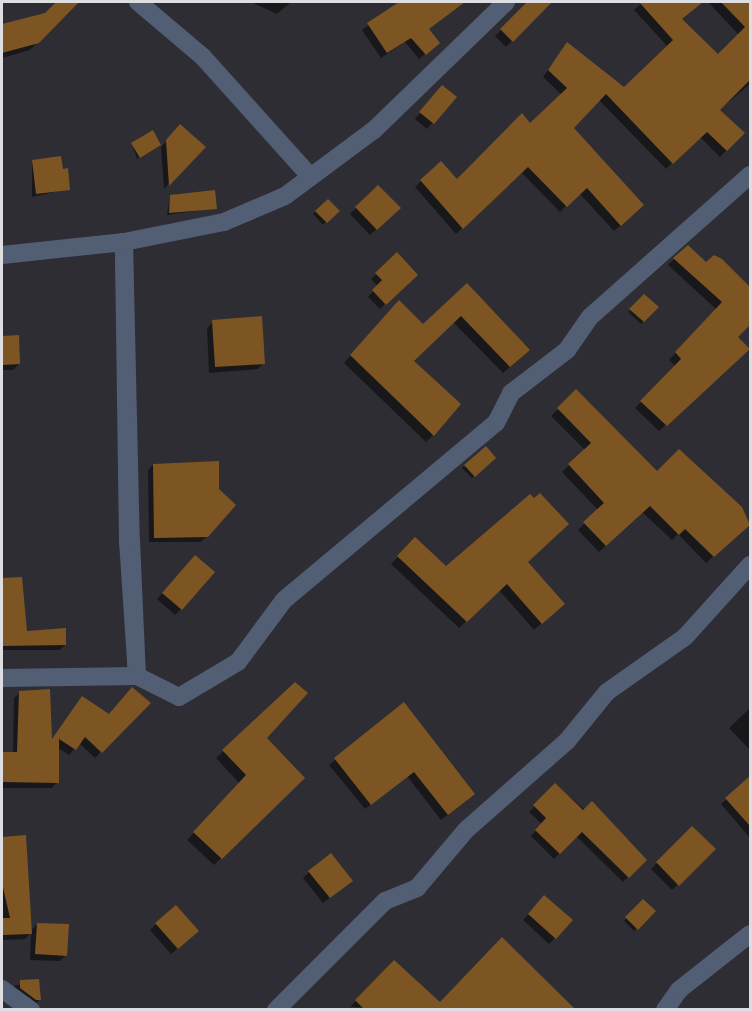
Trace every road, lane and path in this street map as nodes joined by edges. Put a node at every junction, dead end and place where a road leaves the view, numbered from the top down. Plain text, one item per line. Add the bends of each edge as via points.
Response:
1 (138, 2) edge
2 (506, 2) edge
3 (308, 174) junction
4 (750, 176) edge
5 (124, 242) junction
6 (2, 255) edge
7 (750, 565) edge
8 (137, 676) junction
9 (2, 678) edge
10 (750, 934) edge
11 (2, 989) edge
12 (31, 1010) edge
13 (276, 1010) edge
14 (665, 1010) edge

1 - 3 street via 203,57
2 - 3 street via 374,130
3 - 5 street via 285,196 224,222
4 - 8 street via 590,317 567,350 511,393 496,423 284,600 238,662 180,697
5 - 6 street
5 - 8 street via 128,542
7 - 13 street via 685,636 607,692 567,741 466,830 417,888 385,901
8 - 9 street
10 - 14 street via 678,990
11 - 12 street

